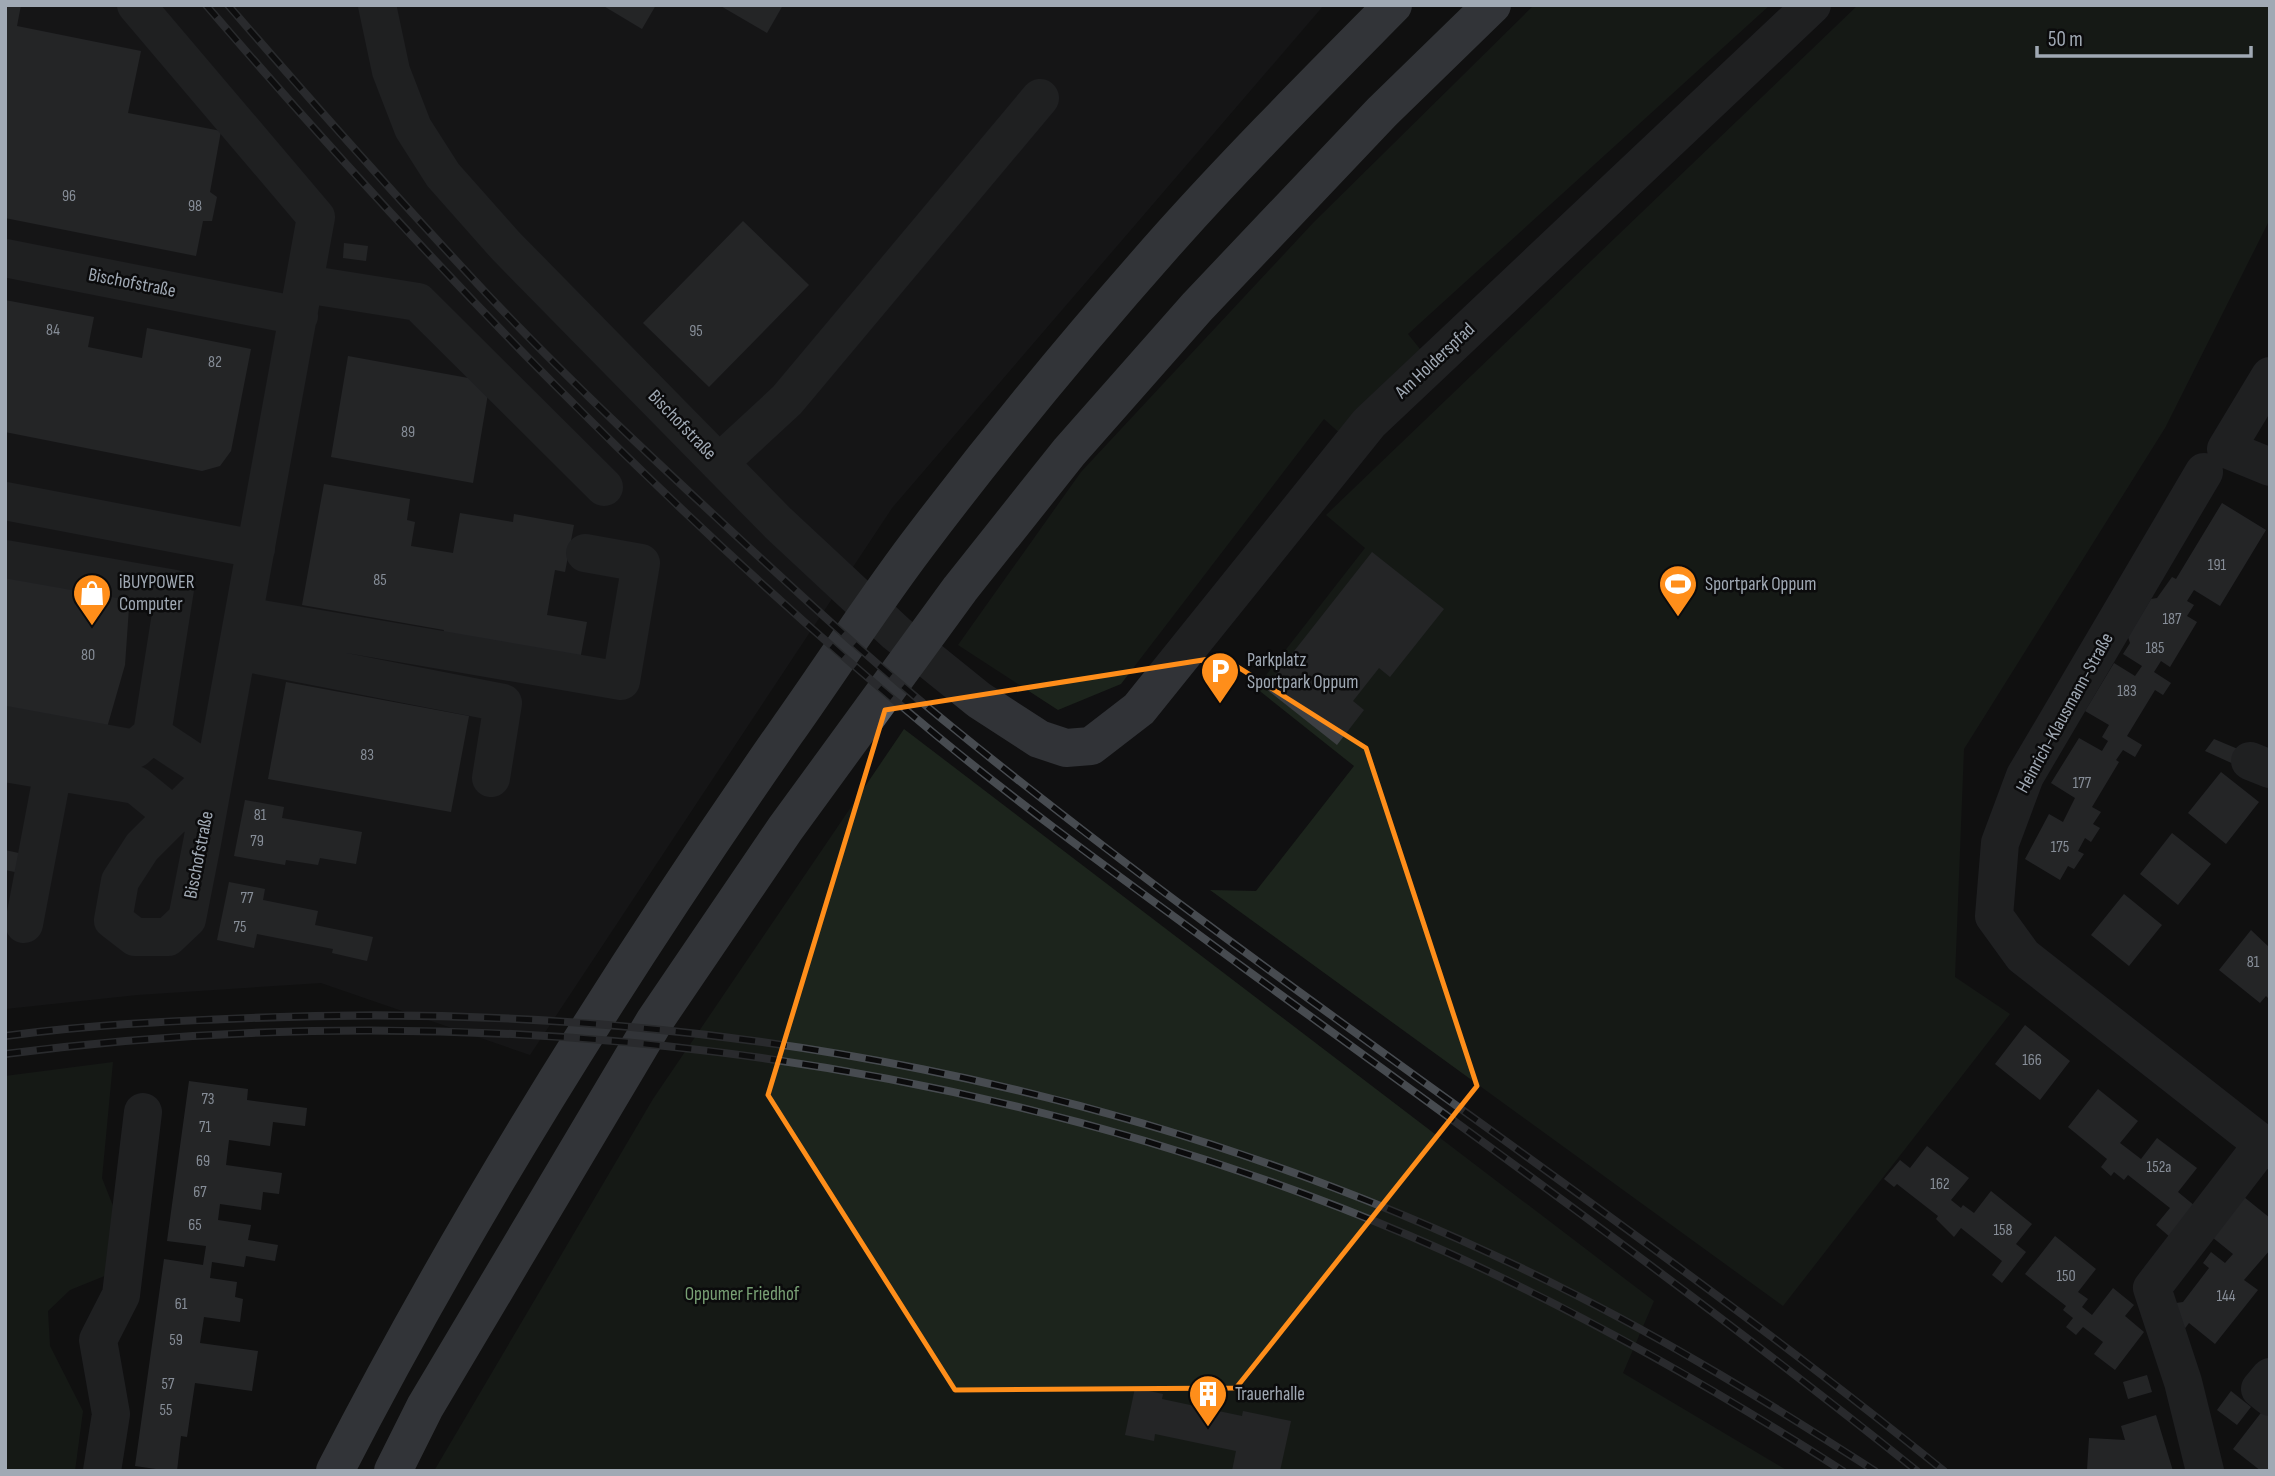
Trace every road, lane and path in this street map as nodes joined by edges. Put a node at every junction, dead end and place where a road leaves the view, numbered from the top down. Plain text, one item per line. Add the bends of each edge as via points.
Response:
1 (136, 5) edge
2 (377, 5) edge
3 (1358, 5) edge
4 (1393, 5) edge
5 (1492, 5) edge
6 (1812, 5) edge
7 (1040, 97) dead end
8 (1267, 132) junction
9 (5, 258) edge
10 (302, 300) junction
11 (2266, 391) edge
12 (2215, 461) junction
13 (719, 463) junction
14 (2270, 467) edge
15 (604, 487) dead end
16 (5, 501) edge
17 (256, 549) junction
18 (585, 553) dead end
19 (5, 559) edge
20 (240, 633) junction
21 (5, 725) edge
22 (152, 734) junction
23 (1091, 746) joint
24 (5, 764) edge
25 (53, 771) junction
26 (214, 775) junction
27 (491, 779) dead end
28 (174, 816) junction
29 (24, 923) dead end
30 (143, 1112) dead end
31 (2266, 1148) edge
32 (2270, 1377) edge
33 (2270, 1397) edge
34 (102, 1471) edge
35 (335, 1471) edge
36 (393, 1471) edge
37 (2205, 1471) edge

1 - 10 street, Bischofstraße via 316,217
2 - 13 street, Bischofstraße via 391,71 408,116 443,175 506,246
3 - 8 highway via 1287,80
4 - 8 highway
5 - 36 highway via 1382,112 1197,307 1069,452 960,589 785,828 654,1022 425,1407
6 - 23 street, Am Holderspfad via 1369,423 1139,709
7 - 13 street via 787,400
8 - 35 highway via 1169,238 1024,410 916,547 740,799 625,972 505,1166 395,1354
9 - 10 street, Bischofstraße
10 - 15 street via 418,302
10 - 17 street, Bischofstraße
11 - 12 street
12 - 14 street
12 - 31 street, Heinrich-Klausmann-Straße via 2025,776 2000,844 1994,916 2023,956
13 - 23 street, Bischofstraße via 896,633 979,700 1039,739 1066,748
16 - 17 street
17 - 20 street, Bischofstraße
18 - 20 street via 641,563 621,681
19 - 22 street via 175,589
20 - 26 street, Bischofstraße
20 - 27 street via 503,703
21 - 22 street via 135,750
22 - 26 street
24 - 25 street
25 - 28 street via 136,785
25 - 29 street
26 - 28 street, Bischofstraße
26 - 28 street, Bischofstraße via 187,919 168,937 135,937 113,920 120,881 142,847
30 - 34 street via 121,1295 98,1340 111,1414
31 - 37 street, Heinrich-Klausmann-Straße via 2152,1288 2183,1382
32 - 33 street via 2260,1389

